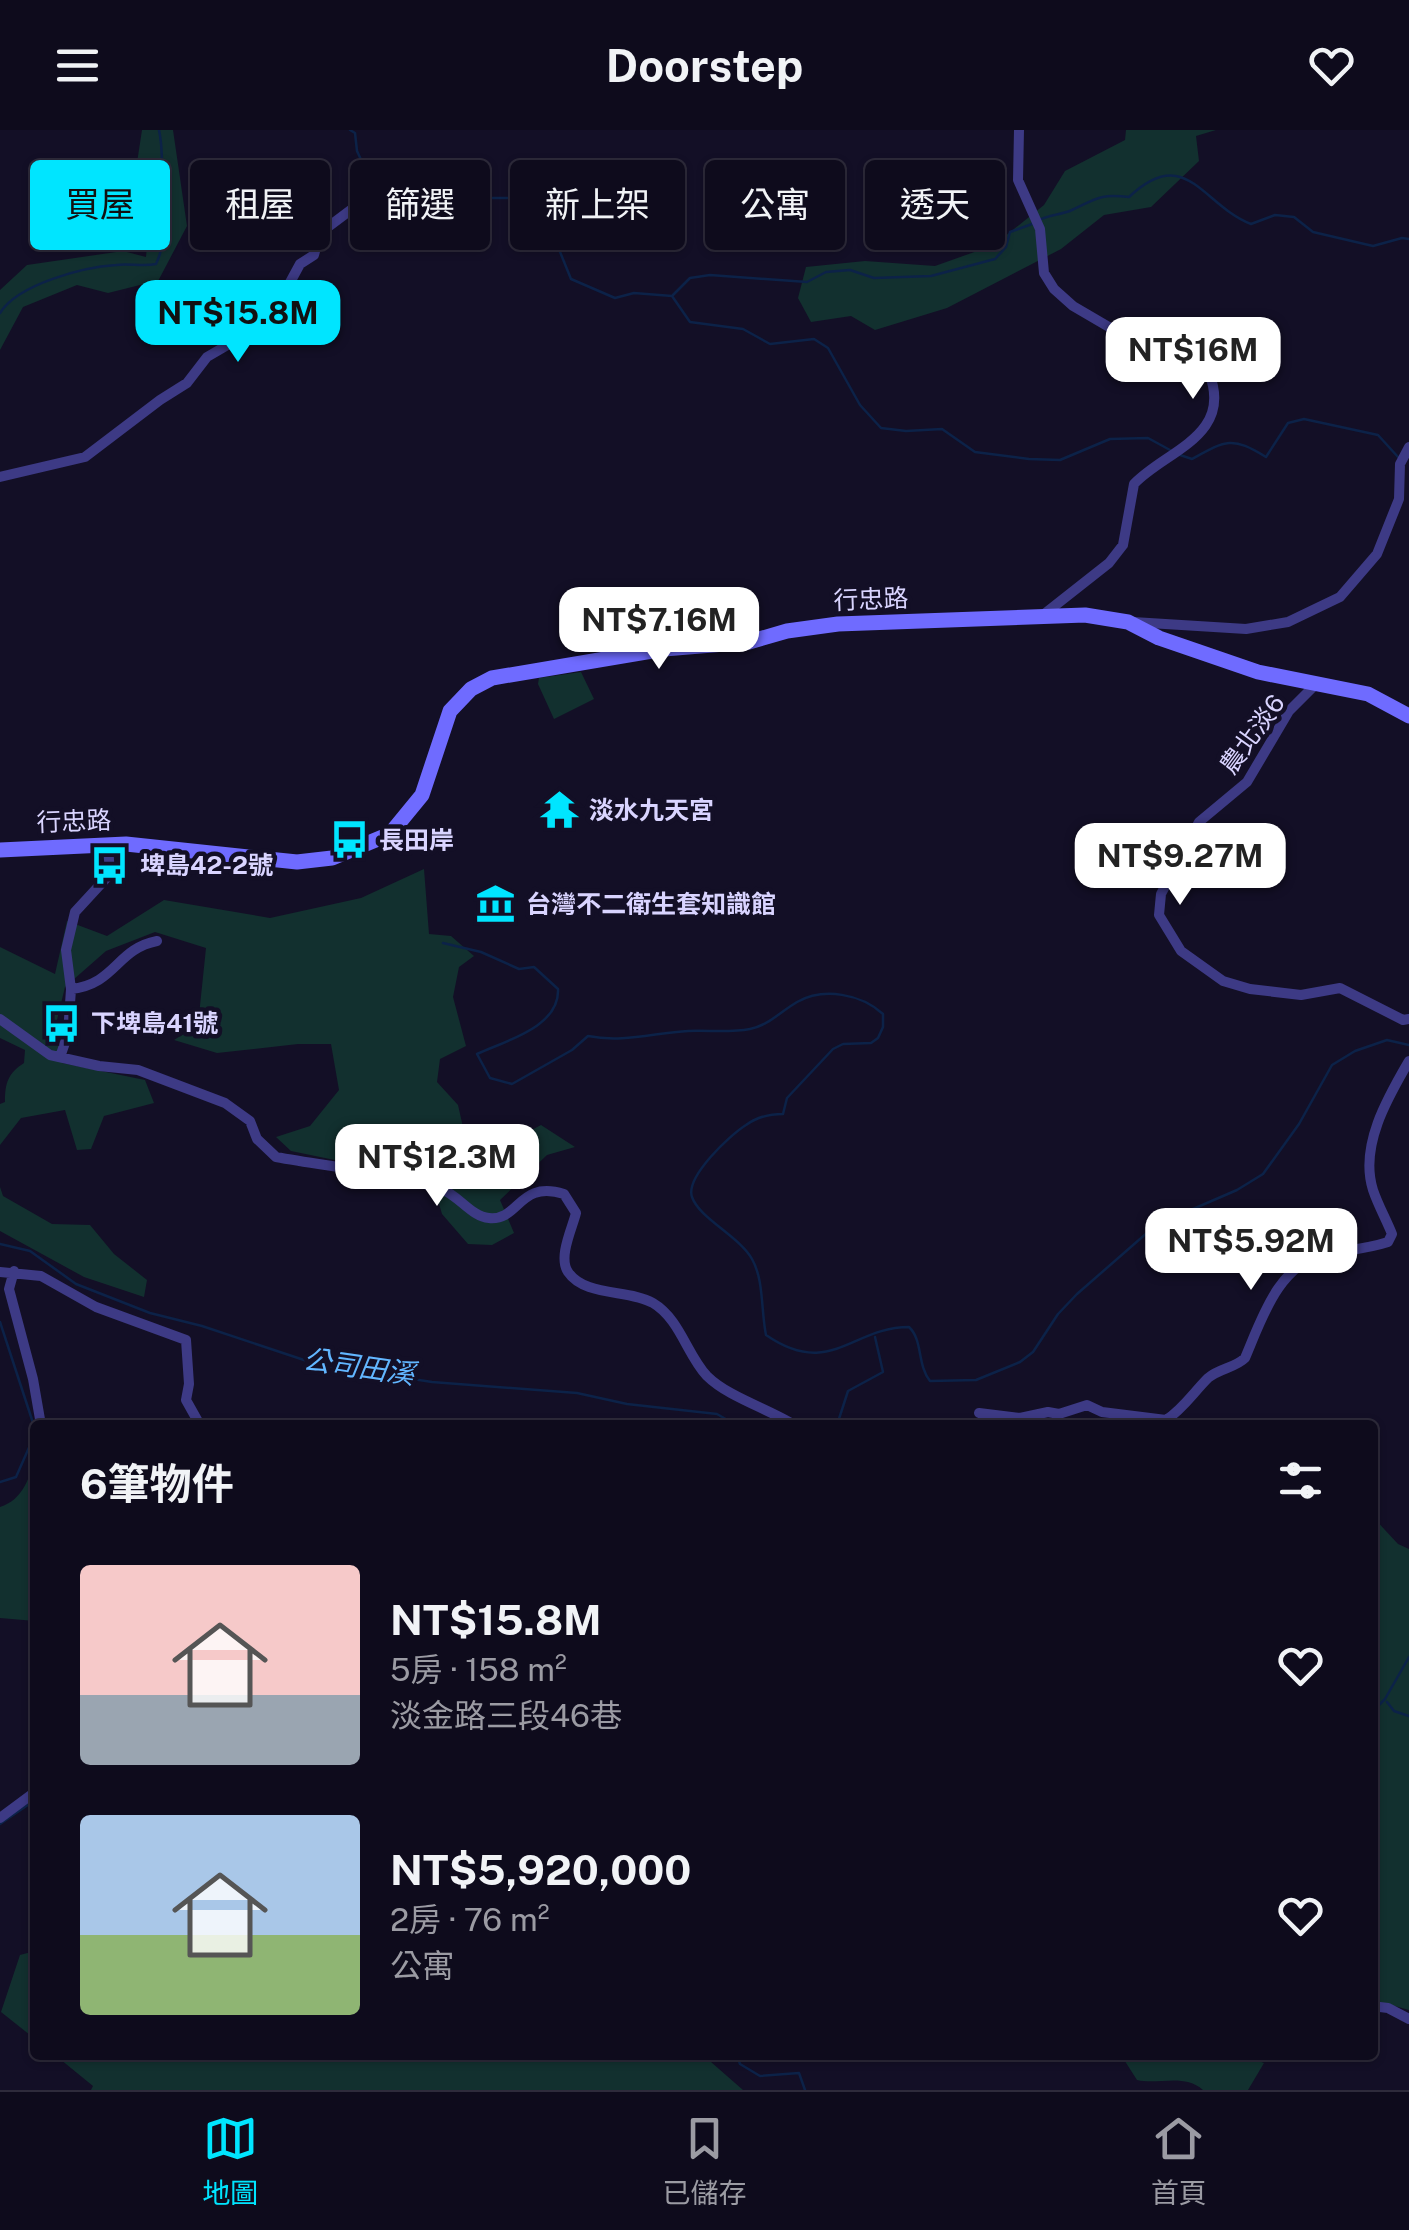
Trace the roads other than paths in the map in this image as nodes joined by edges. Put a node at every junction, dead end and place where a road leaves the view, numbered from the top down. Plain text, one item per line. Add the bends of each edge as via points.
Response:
1 (1019, 130) edge
2 (350, 210) edge
3 (1407, 449) edge
4 (0, 477) edge
5 (1043, 615) junction
6 (1128, 622) junction
7 (1315, 685) junction
8 (1409, 716) edge
9 (108, 845) junction
10 (0, 850) edge
11 (157, 942) dead end
12 (71, 990) junction
13 (0, 1019) edge
14 (1407, 1022) edge
15 (60, 1057) junction
16 (1409, 1061) edge
17 (14, 1271) junction
18 (0, 1272) edge
19 (1102, 1412) junction
20 (979, 1413) dead end
21 (40, 1420) edge
22 (197, 1420) edge
23 (785, 1420) edge
24 (1097, 1420) edge
25 (30, 1796) edge
26 (4, 1815) edge
27 (1378, 2007) edge
28 (1409, 2018) edge

1 - 5 street via 1018,180 1040,229 1044,273 1054,289 1126,336 1209,374 1215,388 1195,440 1134,484 1123,545
2 - 4 street via 320,233 314,254 300,264 274,312 256,318 243,336 207,357 188,383 84,457
3 - 6 street via 1399,499 1378,554 1340,597 1288,622 1246,628
5 - 6 street, 行忠路
5 - 9 street, 行忠路 via 838,624 492,678 450,711 422,795 390,834 332,858 297,862
6 - 7 street, 行忠路 via 1190,650
7 - 8 street, 行忠路 via 1368,694
7 - 14 street, 農北淡6 / 農北淡6 via 1289,711 1246,782 1198,822 1160,894 1159,915 1182,951 1223,981 1300,995 1340,988
9 - 10 street, 行忠路
9 - 12 street via 110,874 75,912 66,950
11 - 12 street via 140,945 89,987
12 - 15 street
13 - 15 street via 42,1052
15 - 23 street via 138,1070 225,1103 250,1121 257,1140 276,1157 447,1192 481,1217 506,1214 530,1193 564,1194 576,1213 564,1260 568,1273 581,1283 655,1304 710,1380
16 - 19 street via 1381,1108 1372,1150 1372,1187 1392,1234 1388,1242 1321,1255 1302,1266 1270,1298 1245,1358 1206,1380 1170,1418
17 - 18 street
17 - 21 street via 8,1289
17 - 22 street via 41,1276 96,1307 186,1340 186,1400
19 - 20 street via 1087,1405 1020,1418
19 - 24 street
25 - 26 street
27 - 28 street

